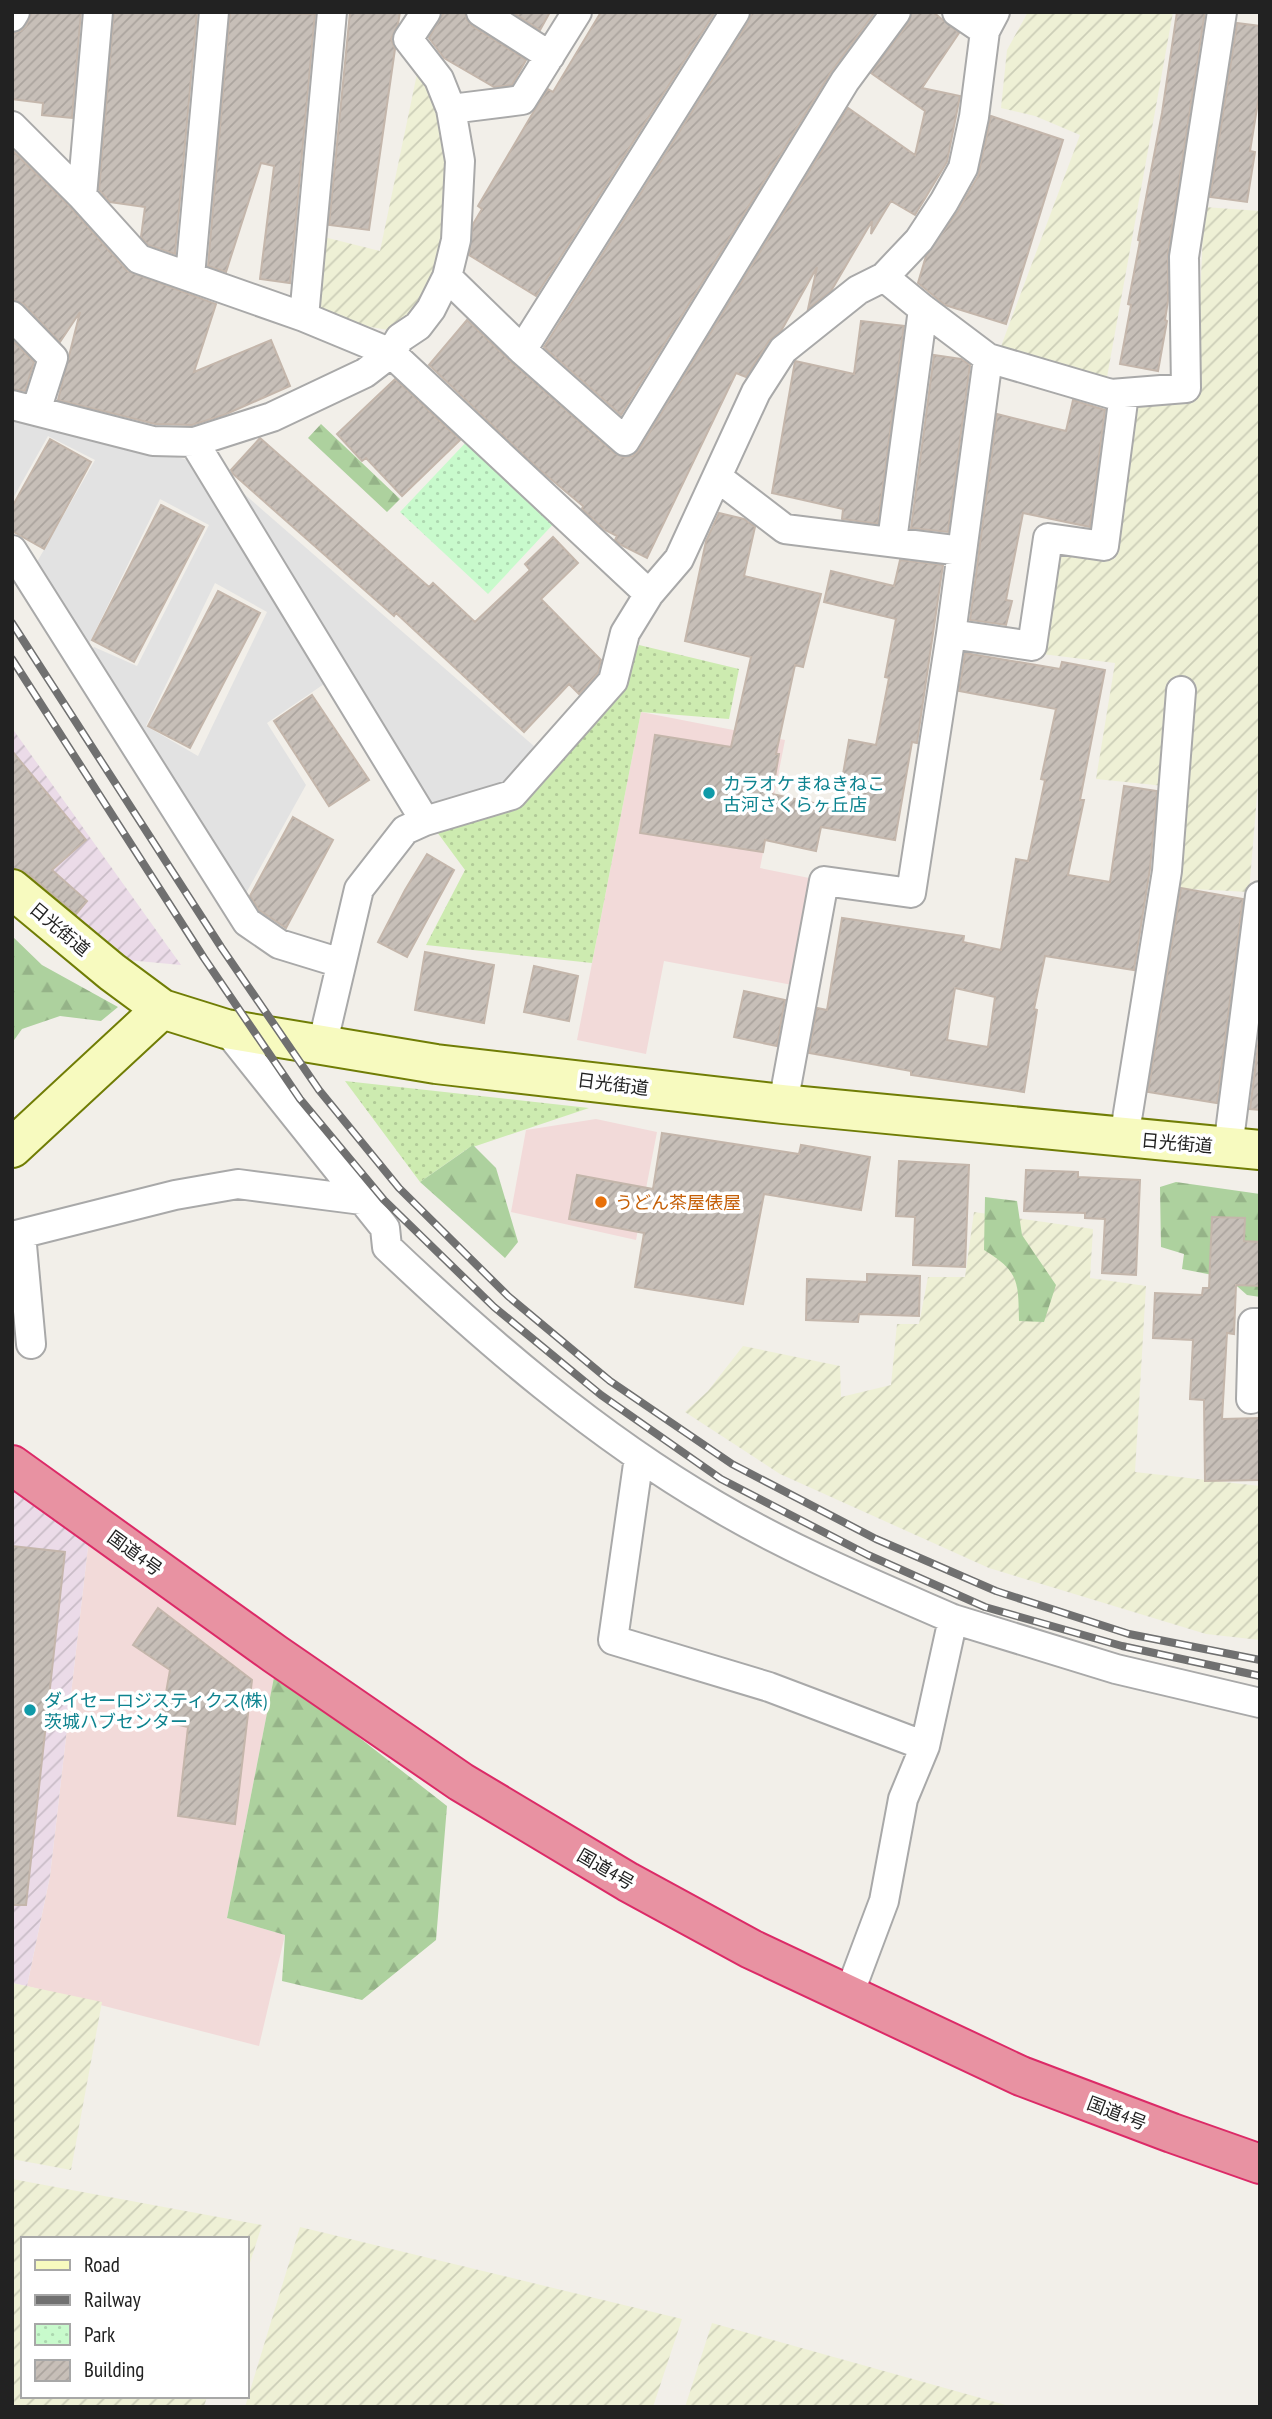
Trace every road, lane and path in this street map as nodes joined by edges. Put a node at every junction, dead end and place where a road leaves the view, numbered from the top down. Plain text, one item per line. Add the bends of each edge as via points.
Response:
1 (15, 12) edge
2 (99, 12) edge
3 (214, 12) edge
4 (332, 12) edge
5 (426, 12) edge
6 (481, 12) edge
7 (577, 12) edge
8 (735, 12) edge
9 (896, 12) edge
10 (957, 12) edge
11 (1222, 12) edge
12 (12, 17) edge
13 (990, 22) edge
14 (550, 56) junction
15 (451, 109) junction
16 (12, 126) edge
17 (82, 195) junction
18 (190, 276) junction
19 (884, 276) junction
20 (447, 277) junction
21 (923, 309) junction
22 (12, 316) edge
23 (304, 317) junction
24 (522, 349) junction
25 (391, 353) junction
26 (988, 358) junction
27 (1124, 394) junction
28 (24, 408) edge
29 (194, 442) junction
30 (717, 477) junction
31 (892, 541) junction
32 (12, 550) edge
33 (962, 551) junction
34 (649, 594) junction
35 (951, 634) junction
36 (1181, 691) dead end
37 (425, 821) junction
38 (12, 889) edge
39 (1260, 896) edge
40 (341, 963) junction
41 (162, 1009) junction
42 (226, 1030) junction
43 (322, 1046) junction
44 (783, 1104) junction
45 (1124, 1138) junction
46 (12, 1148) edge
47 (1244, 1149) edge
48 (362, 1200) junction
49 (17, 1235) edge
50 (1260, 1323) edge
51 (31, 1344) dead end
52 (1251, 1399) dead end
53 (639, 1457) junction
54 (12, 1465) edge
55 (953, 1619) junction
56 (1260, 1703) edge
57 (925, 1746) junction
58 (848, 1997) junction
59 (1260, 2164) edge

1 - 12 street
2 - 17 street
3 - 18 street
4 - 23 street
5 - 15 street via 408,39 439,79
6 - 14 street
7 - 14 street
8 - 24 street
9 - 24 street via 845,81 625,441
10 - 13 street
11 - 27 street via 1184,257 1186,388
13 - 19 street via 963,168 919,240
14 - 15 street via 522,100
15 - 20 street via 460,161 456,240
16 - 17 street
17 - 18 street via 139,259
18 - 23 street
19 - 21 street
19 - 30 street via 858,290 783,350 756,392
20 - 24 street
20 - 25 street via 431,309
21 - 26 street
21 - 31 street
22 - 28 street via 53,358
23 - 25 street
25 - 29 street via 365,373 272,417
25 - 34 street
26 - 27 street
26 - 33 street
27 - 35 street via 1104,546 1048,538 1032,646
28 - 29 street via 153,441
29 - 37 street
30 - 31 street via 785,529
30 - 34 street via 679,559
31 - 33 street
32 - 40 street via 247,922 279,944
33 - 35 street
34 - 37 street via 625,633 612,681 512,795
35 - 44 street via 911,893 824,881
36 - 45 street via 1167,871
37 - 40 street via 405,831 359,889
38 - 41 main road, 日光街道
39 - 47 street
40 - 43 street
41 - 42 main road, 日光街道
41 - 46 main road
42 - 43 main road, 日光街道
42 - 48 street
43 - 44 main road, 日光街道 via 436,1064
44 - 45 main road, 日光街道
45 - 47 main road, 日光街道
48 - 49 street via 237,1184
48 - 53 street via 385,1228 387,1247 451,1308
49 - 51 street
50 - 52 street via 1253,1322
53 - 55 street via 715,1506 826,1563
53 - 57 street via 613,1640 769,1686
54 - 58 highway, 国道4号 via 461,1782 628,1882
55 - 56 street via 1116,1669
55 - 57 street
57 - 58 street via 903,1799 884,1900
58 - 59 highway, 国道4号 via 1021,2077

